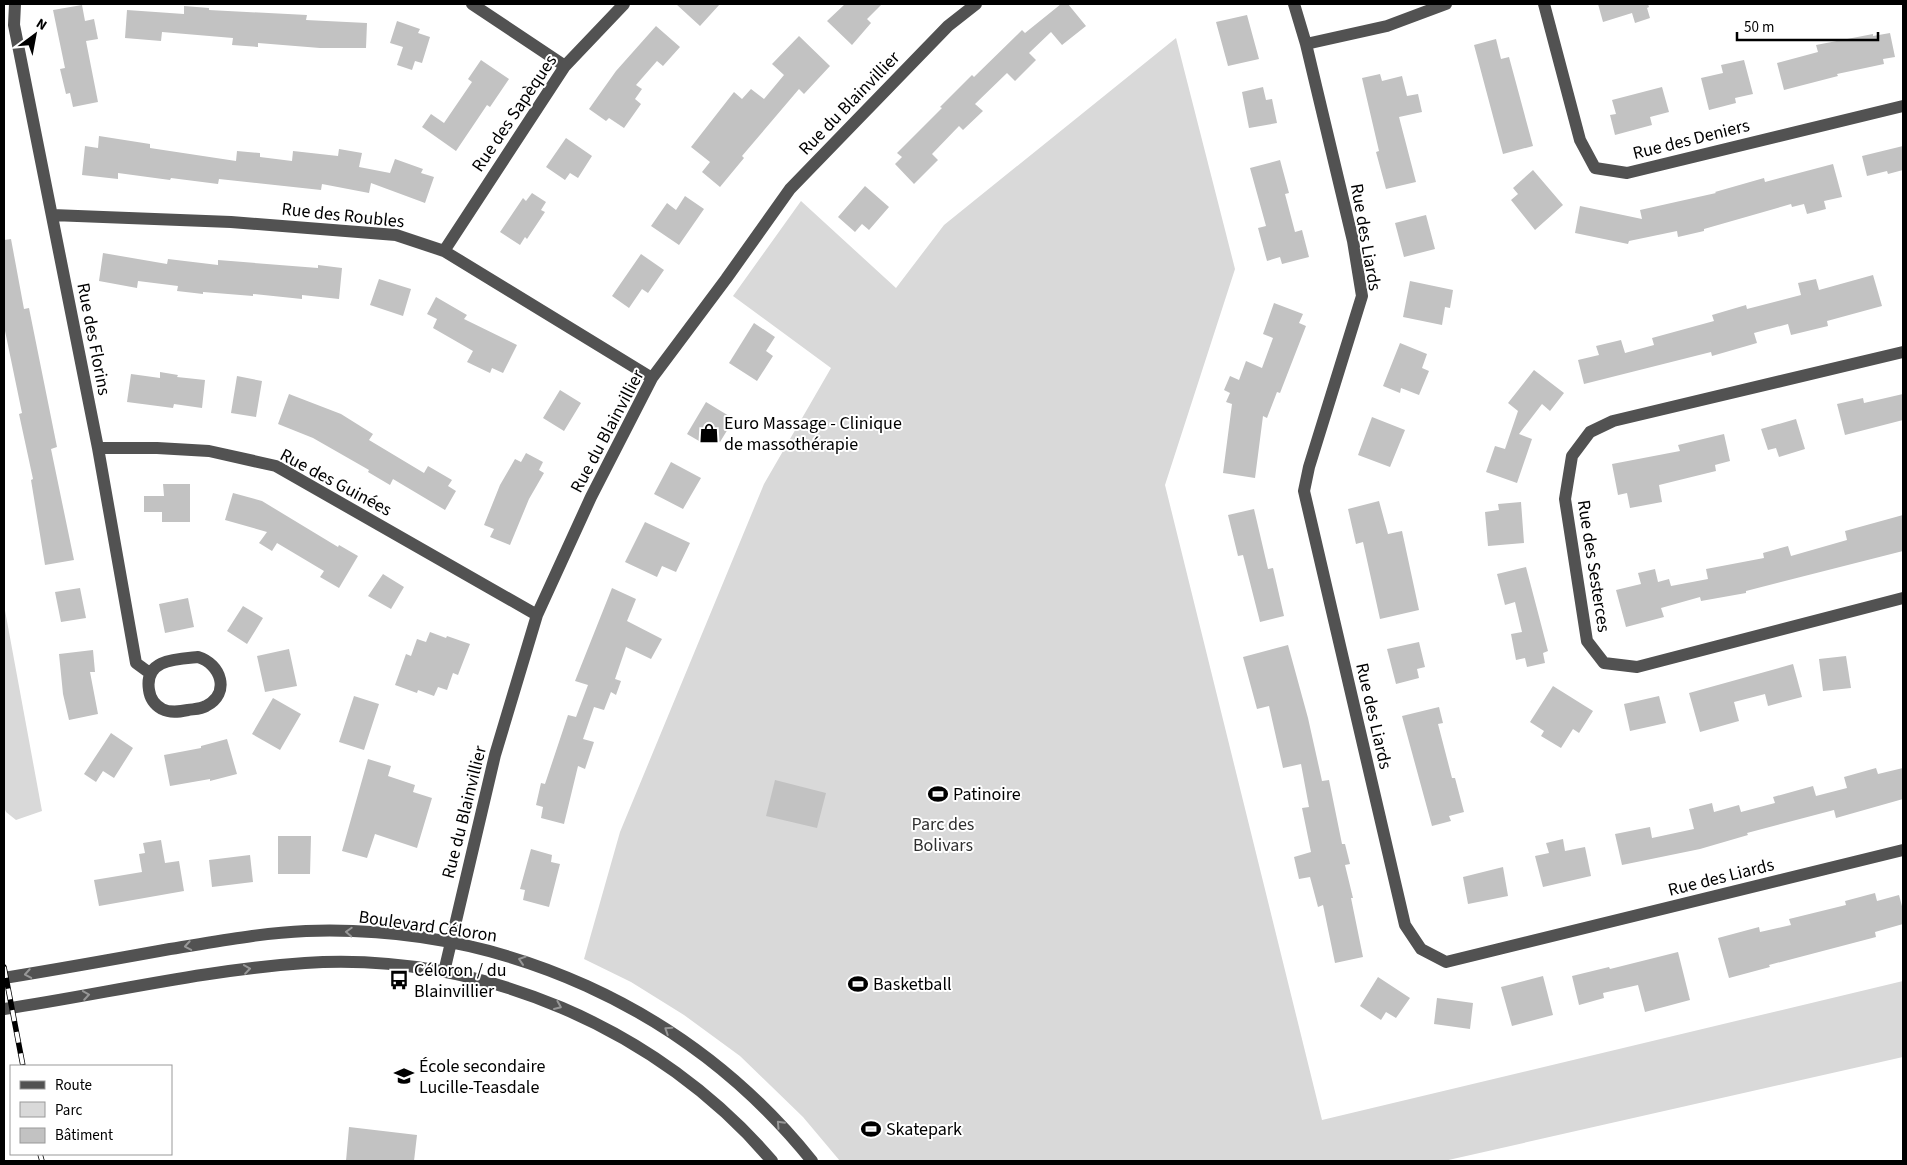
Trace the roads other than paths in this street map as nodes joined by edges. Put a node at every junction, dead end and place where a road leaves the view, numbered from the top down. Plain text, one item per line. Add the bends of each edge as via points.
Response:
1 (15, 4) edge
2 (472, 4) edge
3 (624, 4) edge
4 (976, 4) edge
5 (1294, 4) edge
6 (1446, 4) edge
7 (1544, 4) edge
8 (1306, 44) junction
9 (565, 66) junction
10 (1903, 106) edge
11 (52, 215) junction
12 (444, 251) junction
13 (1903, 352) edge
14 (652, 378) junction
15 (98, 448) junction
16 (1903, 598) edge
17 (537, 615) junction
18 (151, 674) junction
19 (1903, 850) edge
20 (450, 943) junction
21 (444, 972) junction
22 (4, 978) edge
23 (4, 1010) edge
24 (772, 1161) edge
25 (812, 1161) edge

1 - 11 street, Rue des Florins via 14,25
2 - 9 street
3 - 9 street, Rue des Sapèques
4 - 14 street, Rue du Blainvillier via 948,26 790,189
5 - 8 street, Rue des Liards
6 - 8 street via 1387,26
7 - 10 street, Rue des Deniers via 1580,140 1596,168 1627,173
8 - 19 street, Rue des Liards via 1353,241 1362,296 1304,491 1406,925 1421,948 1446,962
9 - 12 street, Rue des Sapèques
11 - 12 street, Rue des Roubles via 231,222 396,235
11 - 15 street, Rue des Florins
12 - 14 street, Rue des Roubles
13 - 16 street, Rue des Sesterces via 1613,421 1590,432 1572,456 1565,499 1587,641 1604,663 1637,667
14 - 17 street, Rue du Blainvillier via 591,497
15 - 17 street, Rue des Guinées via 208,451 276,466
15 - 18 street, Rue des Florins via 136,664
17 - 20 street, Rue du Blainvillier via 495,754
18 - 18 street via 149,692 159,707 167,711 205,707 218,696 218,671 198,656 163,662
20 - 21 street, Rue du Blainvillier
20 -> 22 street, Boulevard Céloron via 346,931 285,932
25 -> 20 street, Boulevard Céloron via 776,1119 735,1081 681,1039 637,1011 553,971 510,956
23 -> 21 street via 225,972 306,962 383,964
21 -> 24 street via 526,994 617,1035 702,1093

